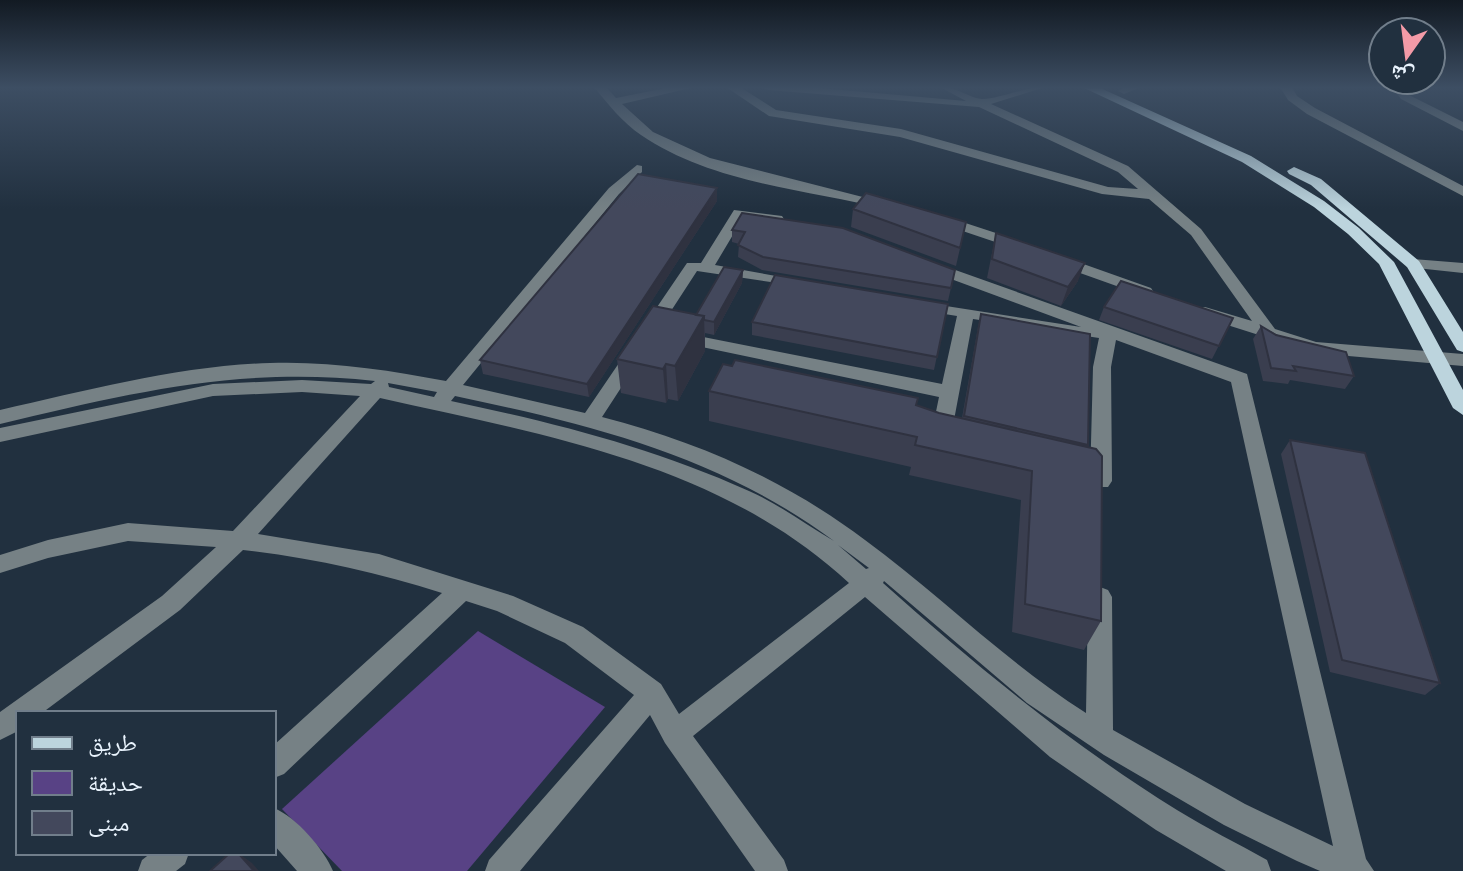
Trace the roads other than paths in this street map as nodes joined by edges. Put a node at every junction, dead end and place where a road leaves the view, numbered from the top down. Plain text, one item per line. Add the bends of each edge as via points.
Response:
1 (642, 128) edge
2 (867, 128) edge
3 (1032, 128) edge
4 (1185, 128) edge
5 (1211, 128) edge
6 (1342, 128) edge
7 (637, 169) dead end
8 (1463, 192) edge
9 (1155, 195) junction
10 (898, 207) edge
11 (924, 214) edge
12 (787, 221) edge
13 (906, 257) edge
14 (1413, 264) junction
15 (705, 268) junction
16 (1463, 268) edge
17 (812, 286) edge
18 (1155, 294) edge
19 (904, 302) edge
20 (1184, 305) edge
21 (966, 312) junction
22 (647, 330) junction
23 (1109, 333) junction
24 (1271, 336) junction
25 (1463, 346) edge
26 (1439, 359) junction
27 (1463, 360) edge
28 (381, 383) junction
29 (948, 392) junction
30 (445, 396) junction
31 (1463, 408) edge
32 (0, 417) edge
33 (590, 420) junction
34 (0, 435) edge
35 (968, 442) edge
36 (1101, 504) edge
37 (238, 541) junction
38 (0, 564) edge
39 (1101, 567) edge
40 (875, 576) junction
41 (462, 590) junction
42 (652, 693) junction
43 (23, 711) edge
44 (675, 734) junction
45 (1099, 737) junction
46 (276, 762) edge
47 (276, 825) edge
48 (172, 855) edge
49 (153, 871) edge
50 (318, 871) edge
51 (500, 871) edge
52 (773, 871) edge
53 (1256, 871) edge
54 (1356, 871) edge

1 - 10 street via 714,164
2 - 9 street via 1107,191
3 - 9 street via 1123,169
4 - 26 main road via 1297,185 1386,262
5 - 14 main road via 1316,182
6 - 8 street
7 - 30 street
9 - 24 street via 1196,232
11 - 18 street
12 - 15 street via 739,213
13 - 23 street
14 - 16 street
14 - 25 main road
15 - 17 street
15 - 22 street via 693,266
19 - 21 street
20 - 24 street
21 - 23 street
21 - 29 street
22 - 29 street
22 - 33 street
23 - 36 street via 1094,471
23 - 54 street via 1240,378
24 - 26 street via 1314,347
26 - 27 street
26 - 31 main road
28 - 30 street
28 - 32 street via 312,369 238,371 108,392
28 - 34 street via 213,390
28 - 37 street
29 - 35 street via 939,435
30 - 33 street
30 - 40 street via 637,453 745,498
33 - 40 street via 649,435 728,465 795,503
37 - 38 street via 128,532
37 - 41 street via 379,563
37 - 43 street via 171,603
39 - 45 street
40 - 44 street
40 - 45 street
40 - 53 street via 1060,747 1166,820
41 - 42 street via 574,635
41 - 46 street
42 - 44 street
42 - 51 street
44 - 52 street
45 - 54 street via 1251,825
47 - 50 street
48 - 49 street

